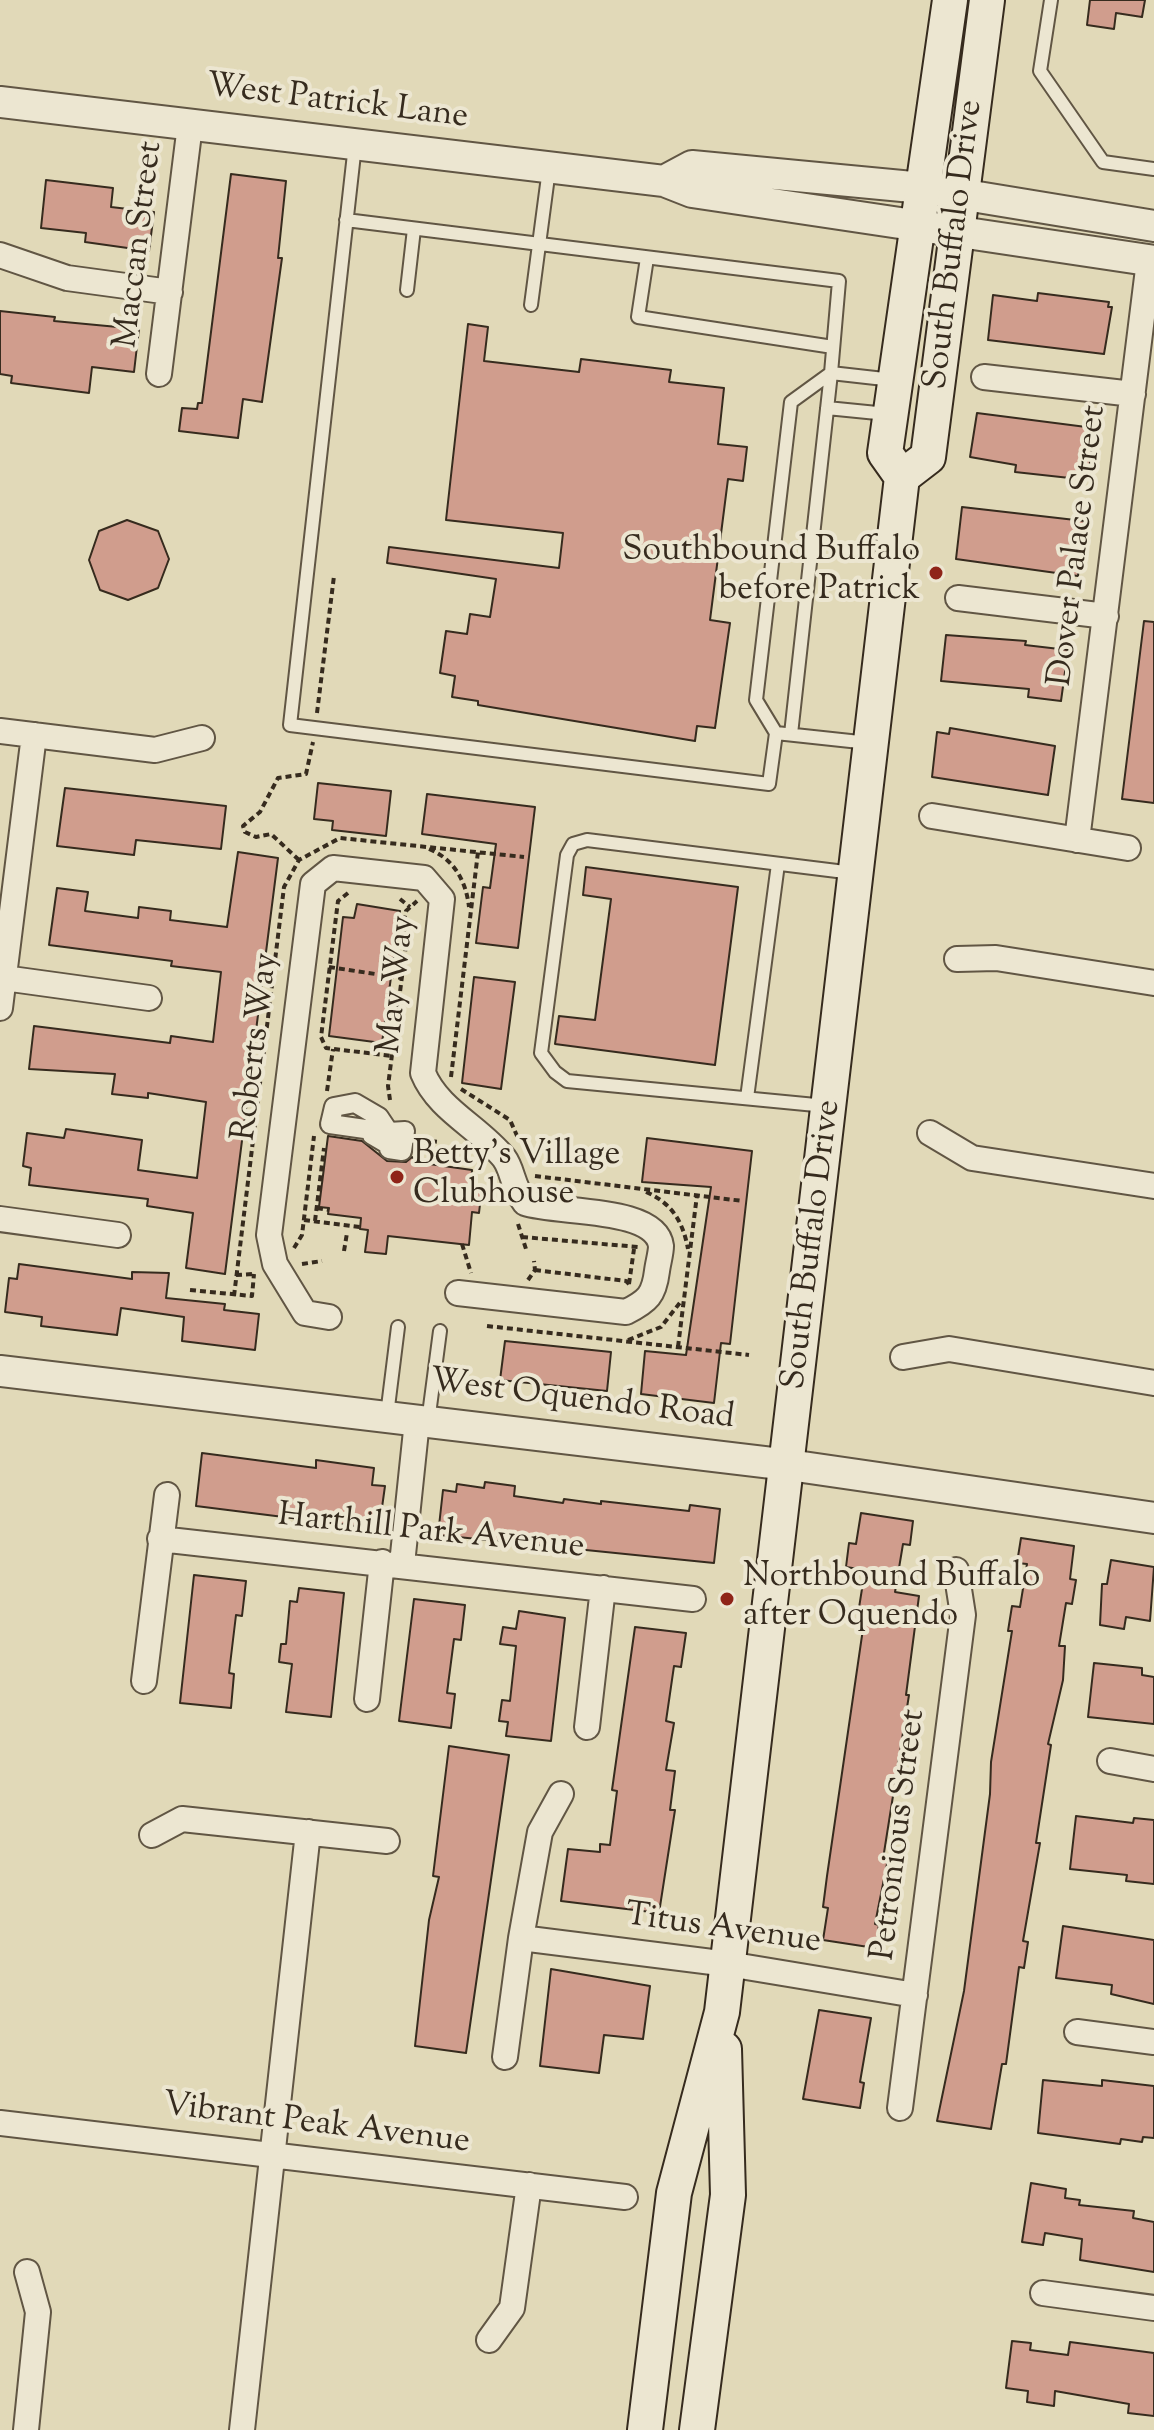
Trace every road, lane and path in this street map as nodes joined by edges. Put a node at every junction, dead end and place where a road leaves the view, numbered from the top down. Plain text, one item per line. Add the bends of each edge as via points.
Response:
1 (950, 0) edge
2 (987, 0) edge
3 (1051, 0) edge
4 (0, 102) edge
5 (190, 125) junction
6 (355, 145) junction
7 (549, 169) junction
8 (1154, 169) edge
9 (664, 181) junction
10 (923, 188) junction
11 (962, 195) junction
12 (346, 220) junction
13 (918, 226) junction
14 (1154, 226) edge
15 (414, 229) junction
16 (957, 232) junction
17 (538, 244) junction
18 (0, 255) edge
19 (647, 258) junction
20 (1152, 261) edge
21 (407, 290) dead end
22 (170, 292) junction
23 (531, 305) dead end
24 (833, 347) junction
25 (831, 373) junction
26 (159, 374) dead end
27 (984, 377) dead end
28 (896, 380) junction
29 (1133, 394) junction
30 (827, 408) junction
31 (891, 414) junction
32 (902, 477) junction
33 (334, 576) dead end
34 (958, 598) dead end
35 (1106, 616) junction
36 (317, 715) dead end
37 (0, 731) edge
38 (776, 733) junction
39 (791, 734) junction
40 (34, 735) junction
41 (202, 738) dead end
42 (313, 741) dead end
43 (872, 743) junction
44 (932, 816) dead end
45 (1077, 840) junction
46 (1128, 848) dead end
47 (478, 852) dead end
48 (778, 864) junction
49 (309, 870) dead end
50 (857, 874) junction
51 (428, 891) junction
52 (353, 893) dead end
53 (390, 898) dead end
54 (410, 907) junction
55 (957, 959) dead end
56 (329, 967) junction
57 (4, 978) junction
58 (402, 978) junction
59 (1154, 983) edge
60 (149, 998) dead end
61 (0, 1008) edge
62 (333, 1049) junction
63 (392, 1056) junction
64 (747, 1098) junction
65 (390, 1100) dead end
66 (334, 1107) dead end
67 (830, 1107) junction
68 (315, 1133) dead end
69 (930, 1133) dead end
70 (522, 1146) dead end
71 (324, 1148) dead end
72 (310, 1173) junction
73 (321, 1174) junction
74 (531, 1176) dead end
75 (1154, 1186) edge
76 (697, 1195) junction
77 (743, 1201) dead end
78 (317, 1208) junction
79 (329, 1210) dead end
80 (0, 1219) edge
81 (304, 1220) junction
82 (315, 1221) junction
83 (360, 1227) dead end
84 (347, 1233) dead end
85 (118, 1235) dead end
86 (522, 1237) dead end
87 (652, 1239) junction
88 (462, 1244) dead end
89 (634, 1249) junction
90 (344, 1251) dead end
91 (287, 1258) dead end
92 (322, 1261) dead end
93 (534, 1261) dead end
94 (302, 1264) dead end
95 (264, 1270) dead end
96 (535, 1270) junction
97 (254, 1274) junction
98 (236, 1275) dead end
99 (523, 1289) dead end
100 (190, 1290) dead end
101 (467, 1290) joint
102 (684, 1296) junction
103 (329, 1317) dead end
104 (487, 1326) dead end
105 (398, 1327) dead end
106 (440, 1331) dead end
107 (621, 1341) junction
108 (678, 1347) junction
109 (749, 1355) dead end
110 (903, 1357) dead end
111 (0, 1371) edge
112 (1154, 1383) edge
113 (386, 1417) junction
114 (422, 1421) junction
115 (789, 1465) junction
116 (167, 1495) dead end
117 (1154, 1518) edge
118 (160, 1539) junction
119 (392, 1563) junction
120 (956, 1570) dead end
121 (603, 1588) junction
122 (693, 1599) dead end
123 (144, 1681) dead end
124 (367, 1699) dead end
125 (587, 1727) dead end
126 (1110, 1761) dead end
127 (1154, 1769) edge
128 (561, 1794) dead end
129 (308, 1832) junction
130 (152, 1835) dead end
131 (387, 1841) dead end
132 (521, 1938) junction
133 (728, 1964) junction
134 (915, 1995) junction
135 (722, 2012) junction
136 (1077, 2032) dead end
137 (1154, 2042) edge
138 (505, 2057) dead end
139 (900, 2108) dead end
140 (0, 2123) edge
141 (270, 2155) junction
142 (529, 2185) junction
143 (625, 2197) dead end
144 (27, 2272) dead end
145 (1043, 2293) dead end
146 (1154, 2308) edge
147 (489, 2340) dead end
148 (26, 2430) edge
149 (242, 2430) edge
150 (645, 2430) edge
151 (697, 2430) edge

1 - 10 main road, South Buffalo Drive
2 - 11 main road, South Buffalo Drive
3 - 8 lane via 1040,71 1103,162
4 - 5 street, West Patrick Lane
5 - 6 street, West Patrick Lane
5 - 22 street, Maccan Street
6 - 7 street, West Patrick Lane
6 - 12 lane
7 - 9 street, West Patrick Lane
7 - 17 lane
9 - 10 street, West Patrick Lane via 692,166
9 - 13 street, West Patrick Lane via 692,192
10 - 11 street, West Patrick Lane
10 - 13 main road, South Buffalo Drive
11 - 14 street, West Patrick Lane
11 - 16 main road, South Buffalo Drive
12 - 15 lane
12 - 38 lane via 290,725 769,784
13 - 16 street, West Patrick Lane
13 - 28 main road, South Buffalo Drive
15 - 17 lane
15 - 21 lane
16 - 20 street, West Patrick Lane
16 - 32 main road, South Buffalo Drive via 928,457
17 - 19 lane
17 - 23 lane
18 - 22 street via 67,278
19 - 24 lane via 638,317
19 - 24 lane via 839,281
20 - 29 street, Dover Palace Street
22 - 26 street, Maccan Street
24 - 25 lane
25 - 28 lane
25 - 30 lane
25 - 38 lane via 791,402 756,700
27 - 29 street
28 - 31 main road, South Buffalo Drive
29 - 35 street, Dover Palace Street
30 - 31 lane
30 - 39 lane
31 - 32 main road, South Buffalo Drive via 885,453
32 - 43 main road, South Buffalo Drive
33 - 36 path
34 - 35 street
35 - 45 street, Dover Palace Street
37 - 40 street
38 - 39 lane
39 - 43 lane
40 - 41 street via 155,750
40 - 57 street
42 - 49 path via 306,774 278,778 260,812 243,826 256,837 271,834
43 - 50 main road, South Buffalo Drive
44 - 45 street
45 - 46 street
47 - 70 path via 450,1086 510,1120
48 - 50 lane
48 - 64 lane
48 - 64 lane via 587,840 573,844 567,855 541,1053 555,1072 567,1081
50 - 67 main road, South Buffalo Drive
51 - 54 path
51 - 87 street, May Way via 442,899 423,1073 430,1089 505,1160 513,1188 525,1203 638,1219
51 - 103 street, Roberts Way via 424,878 333,868 313,884 269,1235 275,1264 305,1313
52 - 56 path via 338,897
53 - 54 path via 403,899
54 - 58 path via 404,920
55 - 59 street via 996,958
56 - 58 path
56 - 62 path via 321,1037 326,1048
57 - 60 street
57 - 61 street
58 - 63 path
62 - 63 path
62 - 66 path via 327,1099
63 - 65 path
64 - 67 lane
67 - 115 main road, South Buffalo Drive
68 - 72 path
69 - 75 street via 972,1158
71 - 73 path
72 - 73 path
72 - 81 path
73 - 78 path
74 - 76 path
76 - 77 path
76 - 102 path
78 - 79 path
78 - 82 path
80 - 85 street
81 - 82 path
81 - 91 path via 302,1235
82 - 83 path
84 - 90 path
86 - 89 path
87 - 89 path
87 - 101 street via 661,1246 655,1291 626,1312
88 - 101 path
89 - 96 path via 628,1282
92 - 94 path
93 - 96 path
95 - 97 path
96 - 99 path
97 - 98 path
97 - 100 path via 254,1292 248,1297
102 - 107 path via 661,1327
102 - 108 path
104 - 107 path
105 - 113 lane
106 - 114 lane
107 - 108 path
108 - 109 path
110 - 112 street via 949,1349
111 - 113 street, West Oquendo Road
113 - 114 street, West Oquendo Road
114 - 115 street, West Oquendo Road
114 - 119 street
115 - 117 street, West Oquendo Road
115 - 133 main road, South Buffalo Drive
116 - 118 street
118 - 119 street, Harthill Park Avenue
118 - 123 street
119 - 121 street, Harthill Park Avenue
119 - 124 street
120 - 134 street, Petronious Street via 963,1615
121 - 122 street, Harthill Park Avenue
121 - 125 street
126 - 127 street
128 - 132 street via 540,1832
129 - 130 street via 182,1819
129 - 131 street
129 - 141 street
132 - 133 street, Titus Avenue
132 - 138 street
133 - 134 street, Titus Avenue
133 - 135 main road, South Buffalo Drive
134 - 139 street, Petronious Street
135 - 150 main road, South Buffalo Drive via 674,2193
135 - 151 main road, South Buffalo Drive via 728,2195
136 - 137 street
140 - 141 street, Vibrant Peak Avenue
141 - 142 street, Vibrant Peak Avenue
141 - 149 street
142 - 143 street, Vibrant Peak Avenue
142 - 147 street via 512,2308
144 - 148 street via 38,2312
145 - 146 street

